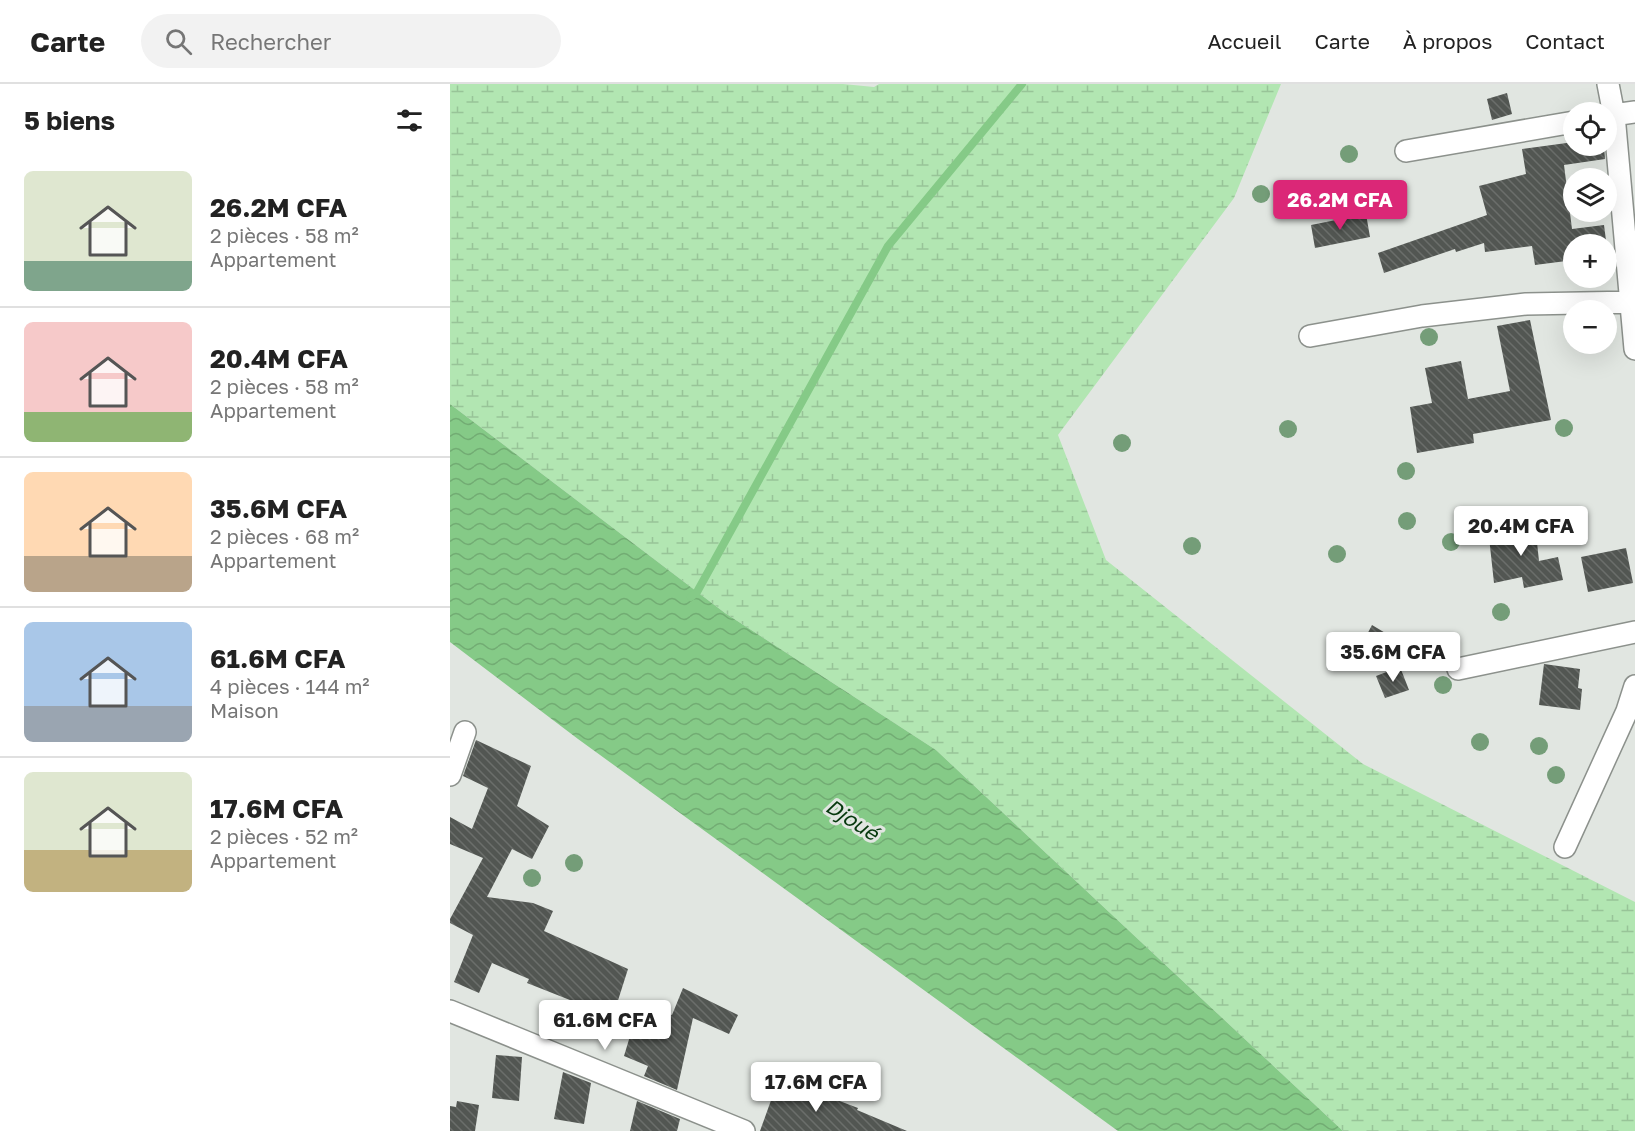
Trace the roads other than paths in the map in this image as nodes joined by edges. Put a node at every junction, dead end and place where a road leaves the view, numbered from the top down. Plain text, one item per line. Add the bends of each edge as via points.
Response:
1 (1608, 84) edge
2 (1619, 114) edge
3 (1563, 124) edge
4 (1406, 151) dead end
5 (1633, 302) edge
6 (1310, 336) dead end
7 (1635, 349) edge
8 (1635, 632) edge
9 (1458, 669) dead end
10 (1635, 686) edge
11 (465, 732) dead end
12 (450, 775) edge
13 (1565, 847) dead end
14 (450, 1011) edge
15 (744, 1131) edge

1 - 2 street
2 - 5 street
3 - 4 street
5 - 6 street via 1526,304 1422,316
5 - 7 street
8 - 9 street
10 - 13 street
11 - 12 street
14 - 15 street

